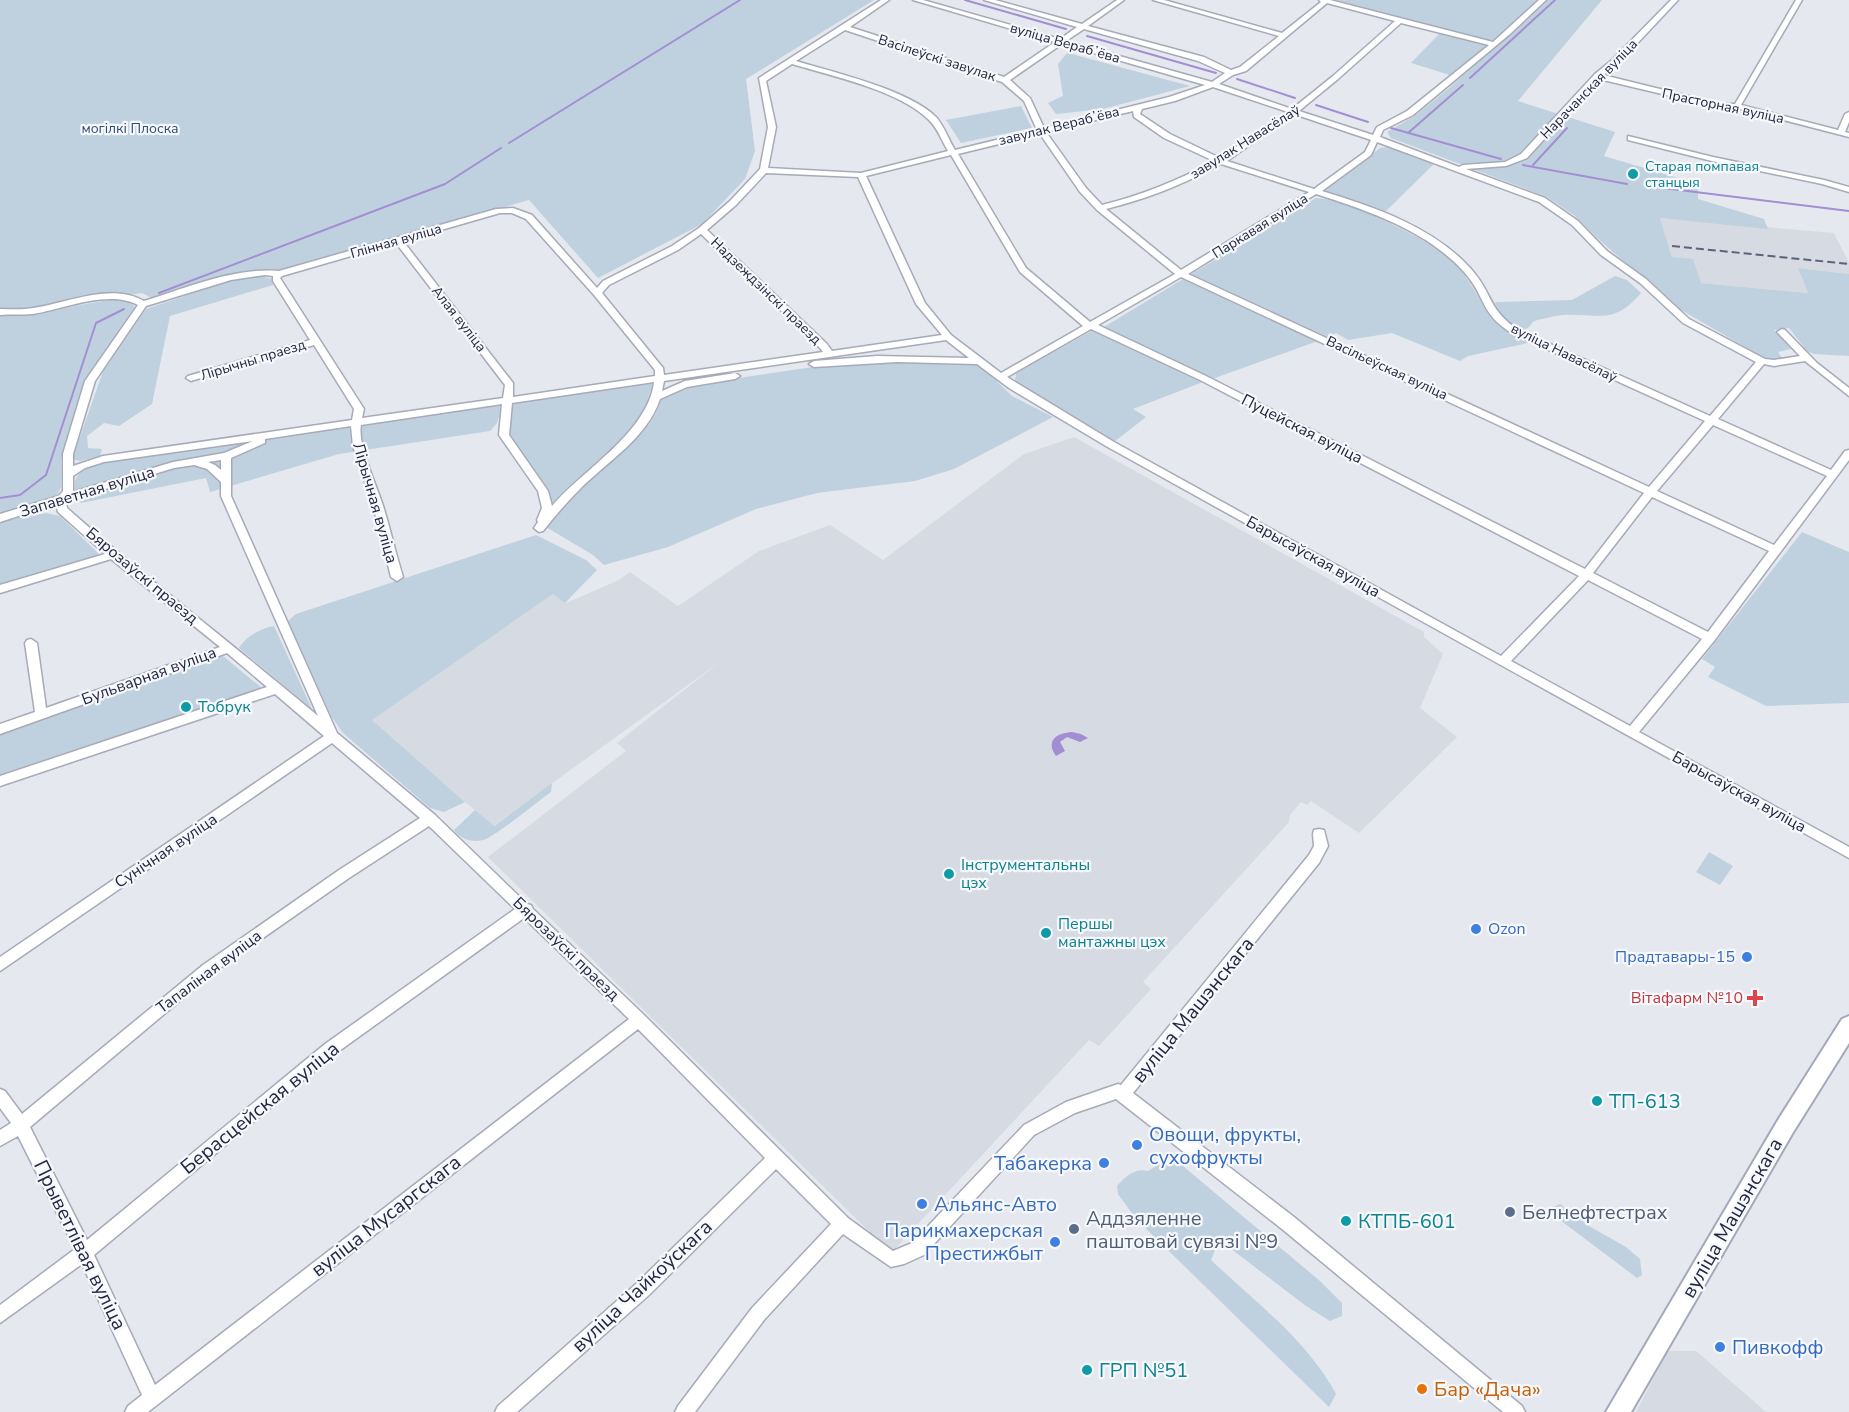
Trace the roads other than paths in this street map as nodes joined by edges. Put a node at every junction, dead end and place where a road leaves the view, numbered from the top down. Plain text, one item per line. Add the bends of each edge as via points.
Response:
1 (886, 0) edge
2 (916, 0) edge
3 (987, 0) edge
4 (1121, 0) edge
5 (1156, 0) edge
6 (1324, 0) edge
7 (1543, 0) edge
8 (1675, 0) edge
9 (1798, 0) edge
10 (1400, 20) junction
11 (844, 27) junction
12 (1083, 27) junction
13 (1285, 36) junction
14 (1062, 42) junction
15 (1493, 44) junction
16 (789, 61) junction
17 (1230, 73) junction
18 (1598, 76) junction
19 (1005, 80) junction
20 (1213, 85) junction
21 (1737, 106) junction
22 (1139, 107) junction
23 (1296, 112) junction
24 (1849, 114) edge
25 (1041, 129) junction
26 (1845, 134) edge
27 (1374, 138) junction
28 (1631, 138) dead end
29 (953, 153) junction
30 (1220, 160) junction
31 (1459, 168) junction
32 (764, 170) junction
33 (861, 175) junction
34 (1849, 190) edge
35 (1316, 191) junction
36 (1100, 208) junction
37 (702, 230) junction
38 (399, 240) junction
39 (279, 274) junction
40 (1181, 274) junction
41 (587, 282) junction
42 (606, 283) junction
43 (597, 293) junction
44 (143, 304) junction
45 (0, 312) edge
46 (1091, 325) junction
47 (1782, 332) dead end
48 (948, 337) junction
49 (315, 342) junction
50 (829, 354) junction
51 (1806, 358) junction
52 (1762, 361) junction
53 (981, 362) junction
54 (1000, 376) junction
55 (191, 378) dead end
56 (660, 379) junction
57 (1849, 393) edge
58 (656, 397) junction
59 (510, 400) junction
60 (1711, 420) junction
61 (356, 423) junction
62 (278, 434) junction
63 (1849, 453) edge
64 (226, 456) junction
65 (196, 462) junction
66 (70, 473) junction
67 (1832, 474) junction
68 (225, 480) junction
69 (1651, 491) junction
70 (61, 501) junction
71 (0, 518) edge
72 (1776, 550) junction
73 (113, 555) junction
74 (1586, 575) junction
75 (397, 577) dead end
76 (0, 589) edge
77 (1710, 638) junction
78 (31, 643) dead end
79 (229, 648) junction
80 (1503, 662) junction
81 (276, 689) junction
82 (41, 715) junction
83 (0, 729) edge
84 (1632, 732) junction
85 (332, 737) junction
86 (0, 781) edge
87 (430, 819) junction
88 (1319, 834) dead end
89 (1849, 852) edge
90 (525, 909) junction
91 (0, 965) edge
92 (639, 1020) junction
93 (1849, 1025) edge
94 (1122, 1095) junction
95 (0, 1096) edge
96 (21, 1125) junction
97 (0, 1139) edge
98 (776, 1158) junction
99 (842, 1224) junction
100 (85, 1252) junction
101 (0, 1315) edge
102 (152, 1397) junction
103 (134, 1412) edge
104 (504, 1412) edge
105 (684, 1412) edge
106 (1516, 1412) edge
107 (1618, 1412) edge

1 - 11 street
2 - 14 street, вуліца Верабʼёва
3 - 12 street, вуліца Верабʼёва
4 - 12 street
5 - 13 street
6 - 10 street
6 - 13 street, завулак Верабʼёва
7 - 15 street, Паркавая вуліца
8 - 18 street, Нарачанская вуліца
9 - 21 street
10 - 15 street
10 - 23 street, завулак Навасёлаў
11 - 16 street
11 - 19 street, Васілеўскі завулак
12 - 14 street
12 - 17 street, вуліца Верабʼёва via 1201,59
13 - 17 street, завулак Верабʼёва via 1243,69
14 - 19 street
14 - 20 street, вуліца Верабʼёва
15 - 27 street, Паркавая вуліца via 1410,113 1380,129
16 - 29 street, Пуцейская вуліца via 919,107 933,119
16 - 32 street via 762,80 772,127
17 - 20 street, завулак Верабʼёва
18 - 21 street, Прасторная вуліца via 1721,106
18 - 31 street, Нарачанская вуліца via 1524,156 1506,164
19 - 25 street, Васілеўскі завулак via 1027,100
20 - 22 street, завулак Верабʼёва
20 - 23 street, вуліца Верабʼёва
21 - 26 street, Прасторная вуліца
22 - 25 street, завулак Верабʼёва
22 - 30 street, вуліца Навасёлаў via 1136,112 1142,119 1178,142
23 - 27 street, вуліца Верабʼёва
23 - 30 street, завулак Навасёлаў
24 - 26 street
25 - 29 street, завулак Верабʼёва
25 - 36 street, Васільеўская вуліца
27 - 31 street, вуліца Верабʼёва
27 - 35 street, Паркавая вуліца via 1368,153
28 - 34 street
29 - 33 street, завулак Верабʼёва
29 - 46 street, Пуцейская вуліца via 1023,270
30 - 35 street, вуліца Навасёлаў
30 - 36 street, завулак Навасёлаў via 1165,190
31 - 52 street, вуліца Верабʼёва via 1542,200 1575,223 1604,253 1643,281 1686,321
32 - 33 street, завулак Верабʼёва
32 - 37 street
33 - 48 street, Барысаўская вуліца via 921,304
35 - 40 street, Паркавая вуліца
35 - 60 street, вуліца Навасёлаў via 1390,220 1459,261 1477,282 1496,317 1512,329
36 - 40 street, Васільеўская вуліца
37 - 42 street
37 - 50 street, Надзеждзінскі праезд
38 - 39 street, Глінная вуліца
38 - 41 street, Глінная вуліца via 513,210 529,217
38 - 59 street, Алая вуліца via 510,385
39 - 44 street, Глінная вуліца via 231,278
39 - 49 street, Лірычная вуліца via 277,281
40 - 46 street, Паркавая вуліца
40 - 69 street, Васільеўская вуліца
41 - 42 street
41 - 43 street
42 - 43 street
43 - 56 street via 655,361
44 - 45 street via 131,297 109,297 32,311
44 - 66 street via 90,381 68,454
46 - 54 street, Паркавая вуліца
46 - 74 street, Пуцейская вуліца via 1203,378
47 - 51 street
48 - 50 street
48 - 53 street, Барысаўская вуліца
49 - 55 street, Лірычны праезд
49 - 61 street, Лірычная вуліца via 359,409
50 - 56 street
51 - 52 street
51 - 57 street
52 - 60 street
53 - 54 street, Барысаўская вуліца
53 - 58 street via 858,359 685,384
54 - 80 street, Барысаўская вуліца via 1100,438
56 - 58 street
56 - 59 street
58 - 59 street via 642,426 581,481 539,528 547,508 543,492 504,435
59 - 61 street
60 - 67 street, вуліца Навасёлаў
60 - 69 street
61 - 62 street
61 - 75 street, Лірычная вуліца via 358,446
62 - 64 street, Запаветная вуліца
62 - 66 street via 102,459
63 - 67 street
64 - 65 street, Запаветная вуліца
64 - 68 street
65 - 68 street via 211,467
65 - 70 street, Запаветная вуліца via 173,465
66 - 70 street via 68,492
67 - 72 street
68 - 85 street via 226,496
69 - 72 street, Васільеўская вуліца
69 - 74 street
70 - 71 street, Запаветная вуліца
70 - 73 street, Бярозаўскі праезд via 62,509
72 - 77 street
73 - 76 street
73 - 79 street, Бярозаўскі праезд
74 - 77 street, Пуцейская вуліца
74 - 80 street
77 - 84 street
78 - 82 street
79 - 81 street, Бульварная вуліца
79 - 82 street, Бульварная вуліца
80 - 84 street, Барысаўская вуліца
81 - 85 street, Бярозаўскі праезд
81 - 86 street
82 - 83 street, Бульварная вуліца
84 - 89 street, Барысаўская вуліца
85 - 87 street, Бярозаўскі праезд
85 - 91 street, Сунічная вуліца
87 - 90 street, Бярозаўскі праезд
87 - 96 street, Тапаліная вуліца via 208,969
88 - 94 street, вуліца Машэнскага via 1321,846 1314,859
90 - 92 street, Бярозаўскі праезд
90 - 100 street, Берасцейская вуліца via 330,1050
92 - 98 street, Бярозаўскі праезд
92 - 102 street, вуліца Мусаргскага
93 - 107 main road, вуліца Машэнскага
94 - 99 street, Бярозаўскі праезд via 1118,1091 1071,1107 1029,1130 918,1249 903,1256 891,1259
94 - 106 street, вуліца Машэнскага via 1288,1223
95 - 96 street, Прыветлівая вуліца
96 - 97 street, Тапаліная вуліца
96 - 100 street, Прыветлівая вуліца
98 - 99 street, Бярозаўскі праезд
98 - 104 street, вуліца Чайкоўскага via 644,1289
99 - 105 street via 758,1314
100 - 101 street, Берасцейская вуліца
100 - 102 street, Прыветлівая вуліца
102 - 103 street, вуліца Мусаргскага

